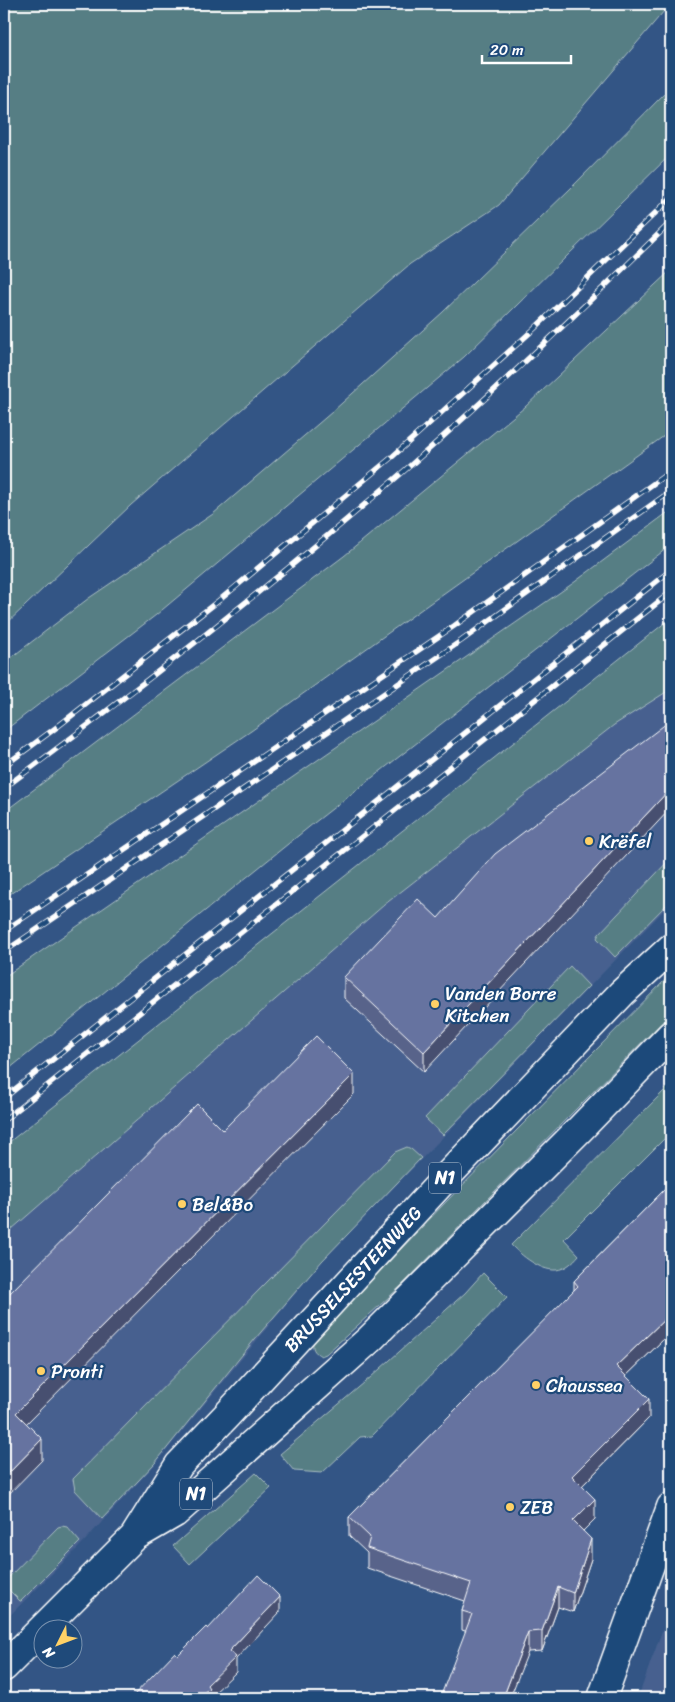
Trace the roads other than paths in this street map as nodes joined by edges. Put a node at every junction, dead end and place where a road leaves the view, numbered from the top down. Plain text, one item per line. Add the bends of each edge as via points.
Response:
1 (671, 948) edge
2 (671, 1035) edge
3 (671, 1507) edge
4 (134, 1537) junction
5 (4, 1667) edge
6 (602, 1698) edge

1 - 4 main road, BRUSSELSESTEENWEG / N1 via 622,993 451,1172 179,1465
2 - 4 main road, BRUSSELSESTEENWEG / N1 via 370,1340 175,1513
3 - 6 main road
4 - 5 main road, BRUSSELSESTEENWEG / N1

